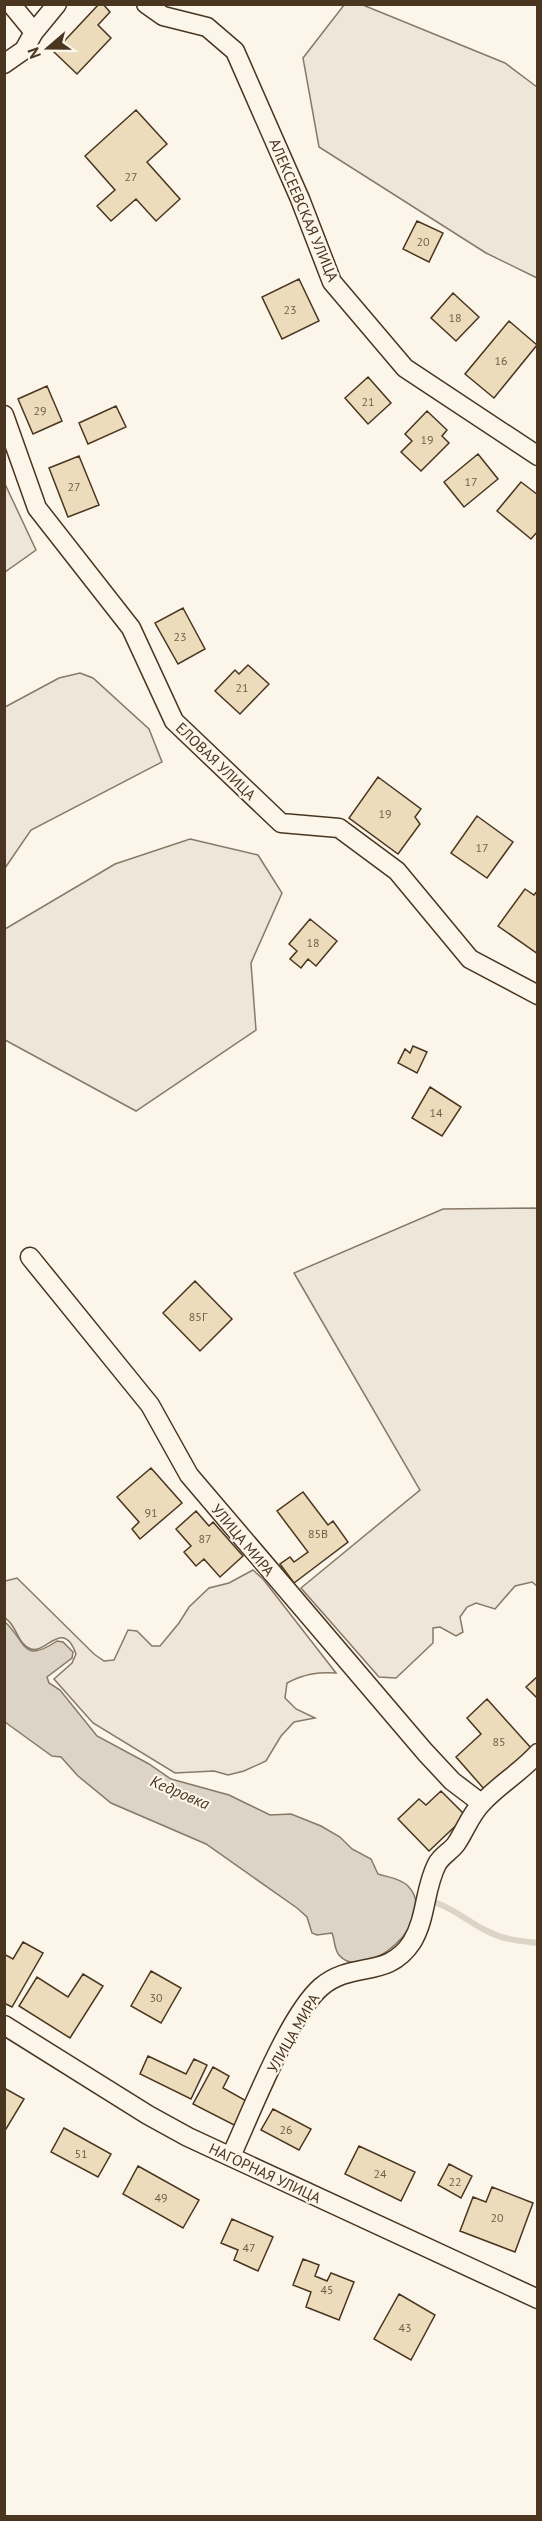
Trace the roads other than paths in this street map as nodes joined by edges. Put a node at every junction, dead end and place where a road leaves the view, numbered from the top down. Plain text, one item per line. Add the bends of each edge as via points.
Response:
1 (11, 4) edge
2 (57, 4) edge
3 (146, 4) edge
4 (34, 32) junction
5 (4, 64) edge
6 (4, 416) edge
7 (537, 456) edge
8 (537, 995) edge
9 (30, 1257) dead end
10 (537, 1753) edge
11 (481, 1803) junction
12 (4, 2025) edge
13 (231, 2156) junction
14 (537, 2299) edge

1 - 4 street
2 - 4 street
3 - 7 street, АЛЕКСЕЕВСКАЯ УЛИЦА via 164,16 207,27 235,51 332,282 405,368
4 - 5 street via 24,50
6 - 8 street, ЕЛОВАЯ УЛИЦА via 37,508 131,628 174,721 281,823 339,828 397,871 470,958
9 - 11 street, УЛИЦА МИРА via 150,1405 189,1475 425,1752 452,1781
10 - 11 street, УЛИЦА МИРА
11 - 13 street, УЛИЦА МИРА via 455,1846 438,1862 422,1920 411,1942 386,1966 343,1972 310,2000 280,2051
12 - 13 street, НАГОРНАЯ УЛИЦА via 148,2115
13 - 14 street, НАГОРНАЯ УЛИЦА

